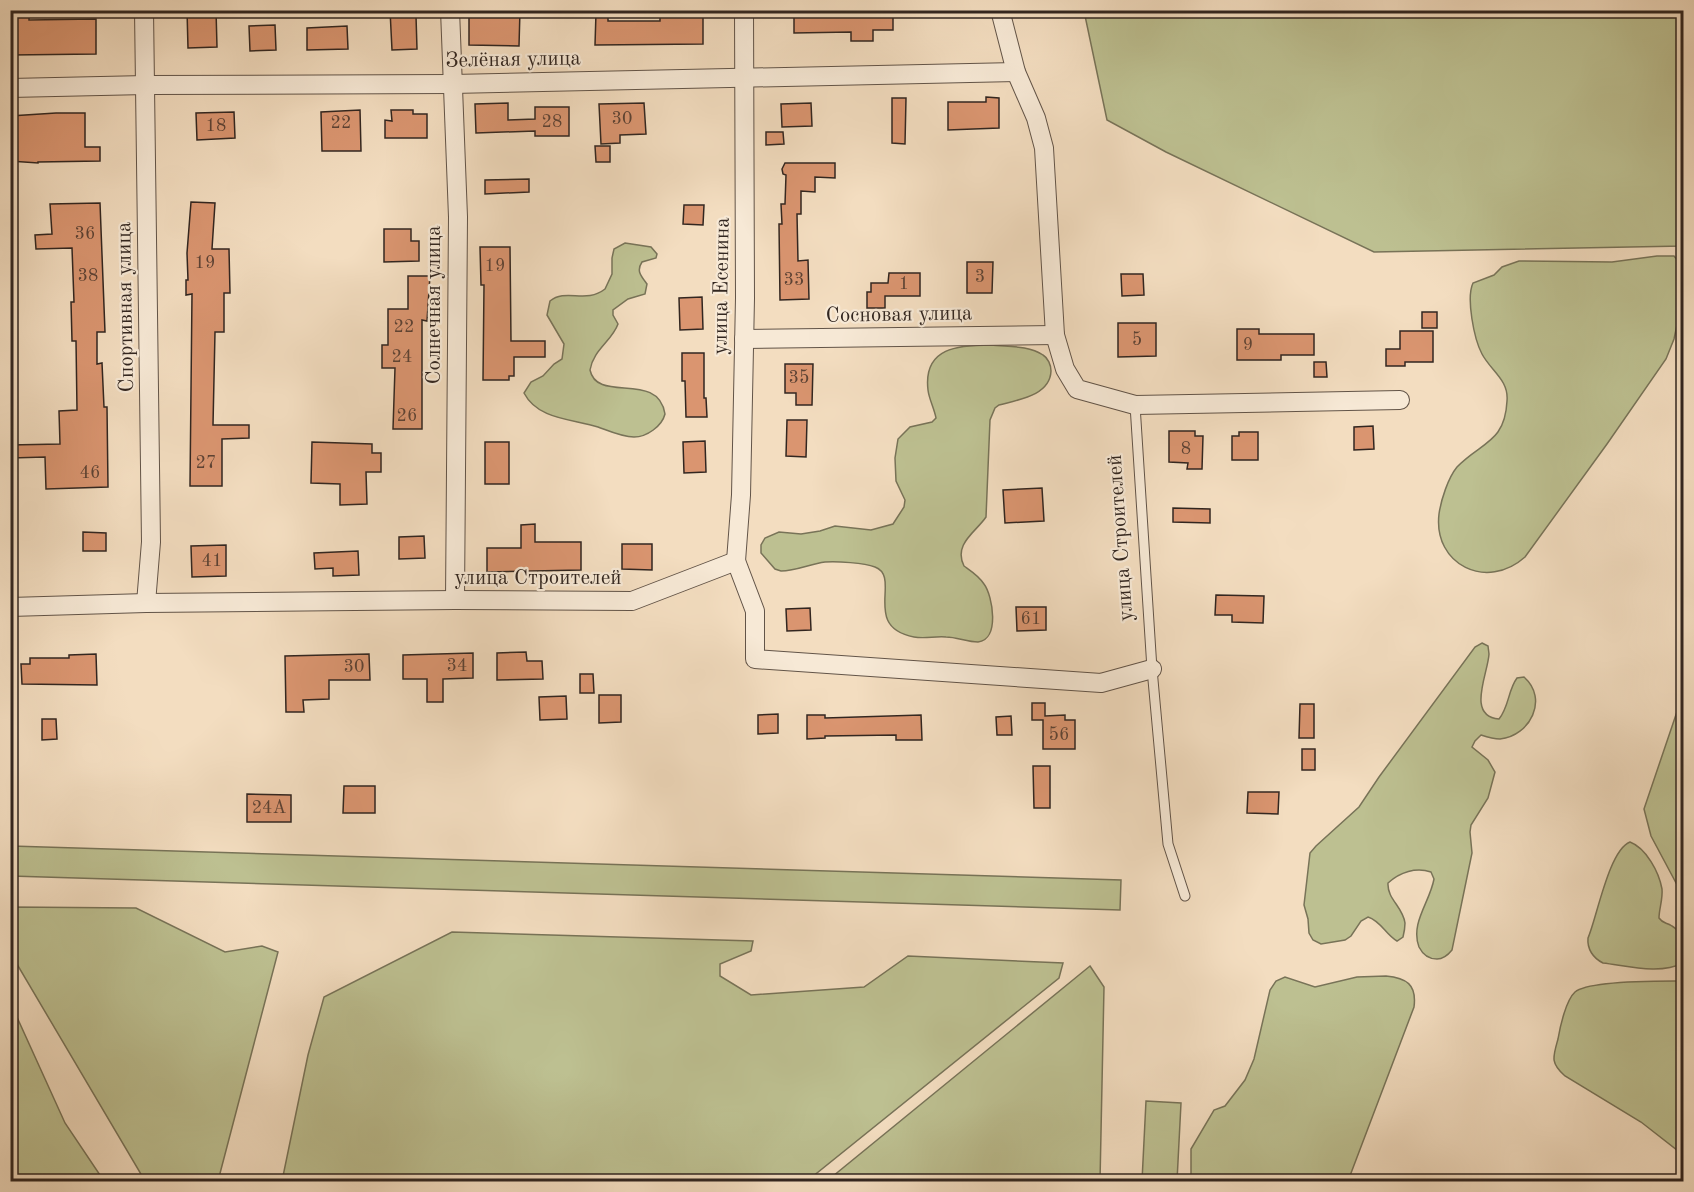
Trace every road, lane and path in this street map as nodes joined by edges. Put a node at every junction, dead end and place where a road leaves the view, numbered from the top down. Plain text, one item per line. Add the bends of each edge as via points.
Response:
1 (144, 10) edge
2 (450, 10) edge
3 (744, 10) edge
4 (1000, 10) edge
5 (1016, 72) junction
6 (745, 79) junction
7 (452, 84) junction
8 (146, 85) junction
9 (10, 88) edge
10 (1055, 335) junction
11 (744, 339) junction
12 (1400, 400) dead end
13 (1135, 405) junction
14 (736, 561) junction
15 (455, 600) junction
16 (146, 603) junction
17 (10, 607) edge
18 (1152, 669) junction
19 (1185, 896) dead end

1 - 8 street, Спортивная улица
2 - 7 street, Солнечная улица
3 - 6 street, улица Есенина
4 - 5 street
5 - 6 street, Зелёная улица
5 - 10 street via 1044,148
6 - 7 street, Зелёная улица
6 - 11 street, улица Есенина
7 - 8 street, Зелёная улица
7 - 15 street, Солнечная улица via 458,217
8 - 9 street, Зелёная улица
8 - 16 street, Спортивная улица via 151,542
10 - 11 street, Сосновая улица
10 - 13 street via 1065,369 1077,389
11 - 14 street, улица Есенина
12 - 13 street
13 - 18 lane, улица Строителей
14 - 15 street, улица Строителей via 632,601
14 - 18 street via 755,611 755,659 1101,683
15 - 16 street, улица Строителей
16 - 17 street, улица Строителей
18 - 19 lane, улица Строителей via 1168,844

